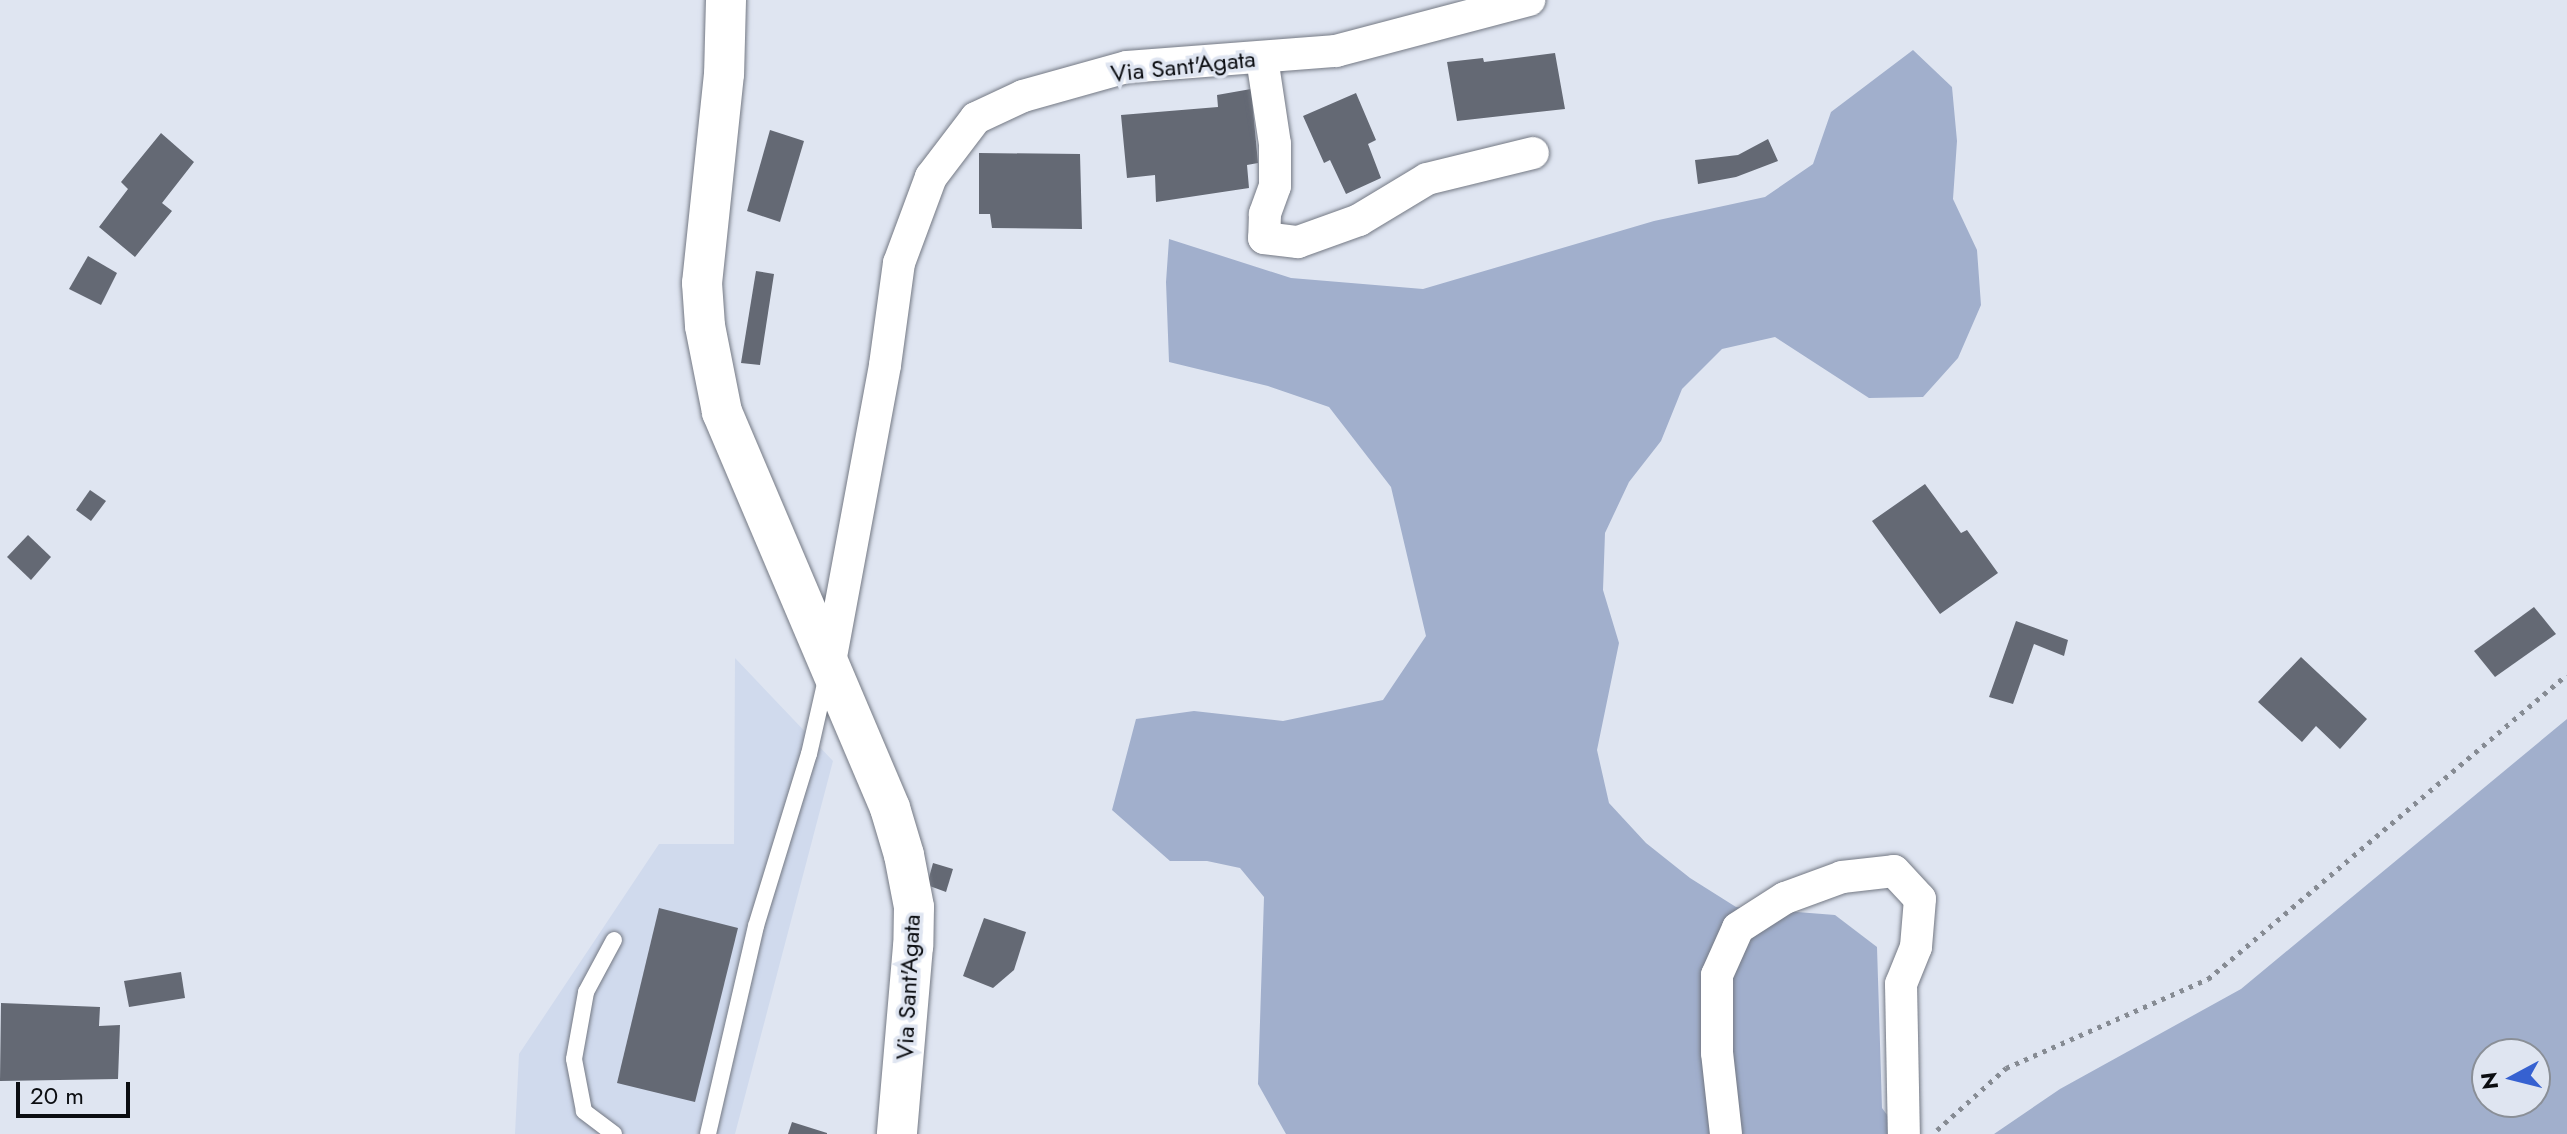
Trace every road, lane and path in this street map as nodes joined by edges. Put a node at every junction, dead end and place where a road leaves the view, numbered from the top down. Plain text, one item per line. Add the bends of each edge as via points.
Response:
1 (726, 0) edge
2 (1529, 0) edge
3 (1262, 58) junction
4 (1533, 153) dead end
5 (830, 662) junction
6 (2567, 675) edge
7 (614, 940) dead end
8 (614, 1134) edge
9 (708, 1134) edge
10 (897, 1134) edge
11 (1726, 1134) edge
12 (1904, 1134) edge
13 (1929, 1134) edge

1 - 5 street, Via Sant'Agata via 724,74 703,270 705,326 722,412
2 - 3 street, Via Sant'Agata via 1336,51
3 - 4 street via 1275,144 1275,186 1264,238 1298,242 1359,220 1427,179
3 - 5 street, Via Sant'Agata via 1127,67 1023,96 976,118 931,177 899,263
5 - 9 lane via 809,754 756,926
5 - 10 street, Via Sant'Agata via 890,808 914,907
6 - 13 path via 2208,979 2006,1068 1944,1127
7 - 8 lane via 586,992 574,1059 584,1111
11 - 12 street via 1717,1053 1717,975 1738,928 1785,898 1842,877 1894,871 1920,899 1916,947 1901,984

